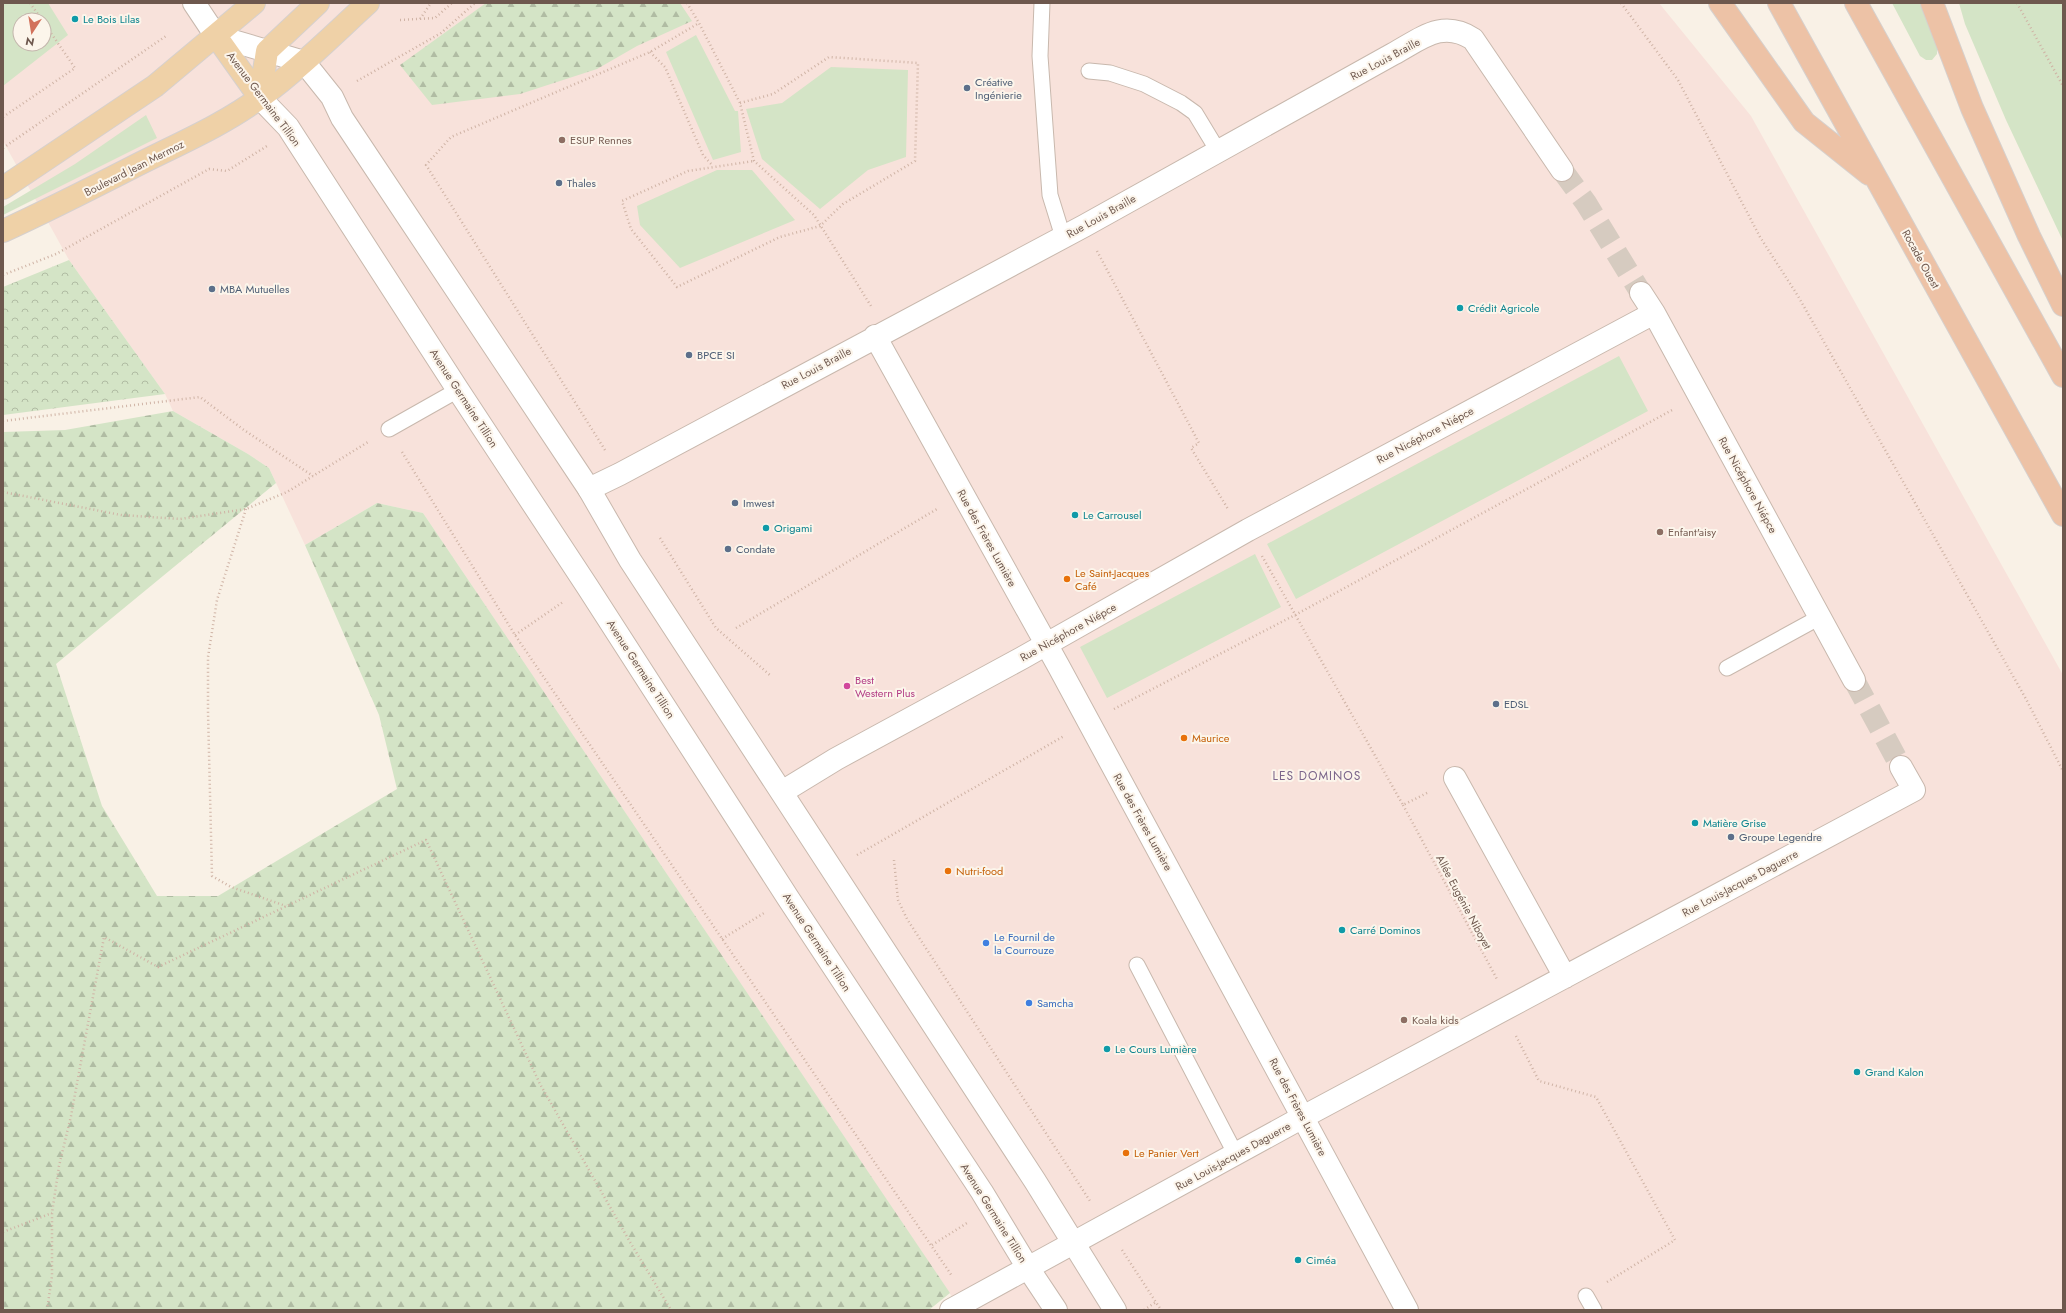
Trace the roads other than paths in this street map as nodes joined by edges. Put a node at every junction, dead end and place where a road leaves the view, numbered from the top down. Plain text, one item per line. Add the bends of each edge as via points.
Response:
1 (194, 3) edge
2 (254, 3) edge
3 (318, 3) edge
4 (368, 3) edge
5 (1042, 3) edge
6 (1720, 3) edge
7 (1779, 3) edge
8 (1856, 3) edge
9 (1932, 3) edge
10 (216, 36) junction
11 (267, 52) junction
12 (304, 62) junction
13 (1089, 71) dead end
14 (260, 98) junction
15 (1218, 151) junction
16 (1562, 170) tunnel mouth
17 (1878, 182) junction
18 (3, 188) edge
19 (3, 232) edge
20 (1063, 237) junction
21 (1641, 292) tunnel mouth
22 (2063, 305) edge
23 (1654, 313) junction
24 (880, 333) junction
25 (2063, 376) edge
26 (458, 390) junction
27 (388, 429) road end
28 (589, 489) junction
29 (2063, 515) edge
30 (1820, 617) junction
31 (1047, 644) junction
32 (1727, 668) dead end
33 (1854, 680) tunnel mouth
34 (1901, 767) tunnel mouth
35 (1455, 778) road end
36 (782, 792) junction
37 (1137, 965) dead end
38 (1565, 977) junction
39 (1304, 1117) junction
40 (1236, 1155) junction
41 (1072, 1243) junction
42 (1028, 1268) junction
43 (1586, 1296) road end
44 (959, 1305) edge
45 (1056, 1310) edge
46 (1115, 1310) edge
47 (1407, 1310) edge
48 (1594, 1310) edge

1 - 10 street
2 - 10 main road
3 - 11 main road
4 - 12 main road, Boulevard Jean Mermoz
5 - 20 lane via 1040,56 1050,195
6 - 17 highway via 1804,122
7 - 17 highway, Rocade Ouest
8 - 25 highway
9 - 22 highway via 1972,108
10 - 11 street
10 - 14 main road, Avenue Germaine Tillion
10 - 18 main road via 155,86
11 - 12 street
11 - 14 main road
12 - 14 main road, Boulevard Jean Mermoz
12 - 28 street via 332,97 342,118
13 - 15 lane via 1110,73 1144,84 1181,102 1195,113
14 - 19 main road, Boulevard Jean Mermoz via 188,141
14 - 26 street, Avenue Germaine Tillion via 288,127
15 - 16 street, Rue Louis Braille via 1393,54 1437,31 1450,29 1462,32 1473,39
15 - 20 street, Rue Louis Braille
17 - 29 highway, Rocade Ouest
20 - 24 street, Rue Louis Braille
21 - 23 street
23 - 30 street, Rue Nicéphore Niépce
23 - 31 street, Rue Nicéphore Niépce via 1248,530
24 - 28 street, Rue Louis Braille
24 - 31 street, Rue des Frères Lumière
26 - 27 lane
26 - 42 street, Avenue Germaine Tillion via 982,1192
28 - 36 street via 630,560
30 - 32 lane
30 - 33 street, Rue Nicéphore Niépce
31 - 36 street, Rue Nicéphore Niépce via 831,762
31 - 39 street, Rue des Frères Lumière
34 - 38 street, Rue Louis-Jacques Daguerre via 1914,790
35 - 38 street
36 - 41 street via 1035,1181
37 - 40 lane
38 - 39 street, Rue Louis-Jacques Daguerre
39 - 40 street, Rue Louis-Jacques Daguerre
39 - 47 street, Rue des Frères Lumière
40 - 41 street, Rue Louis-Jacques Daguerre
41 - 42 street, Rue Louis-Jacques Daguerre
41 - 46 street
42 - 44 street, Rue Louis-Jacques Daguerre
42 - 45 street, Avenue Germaine Tillion
43 - 48 lane

